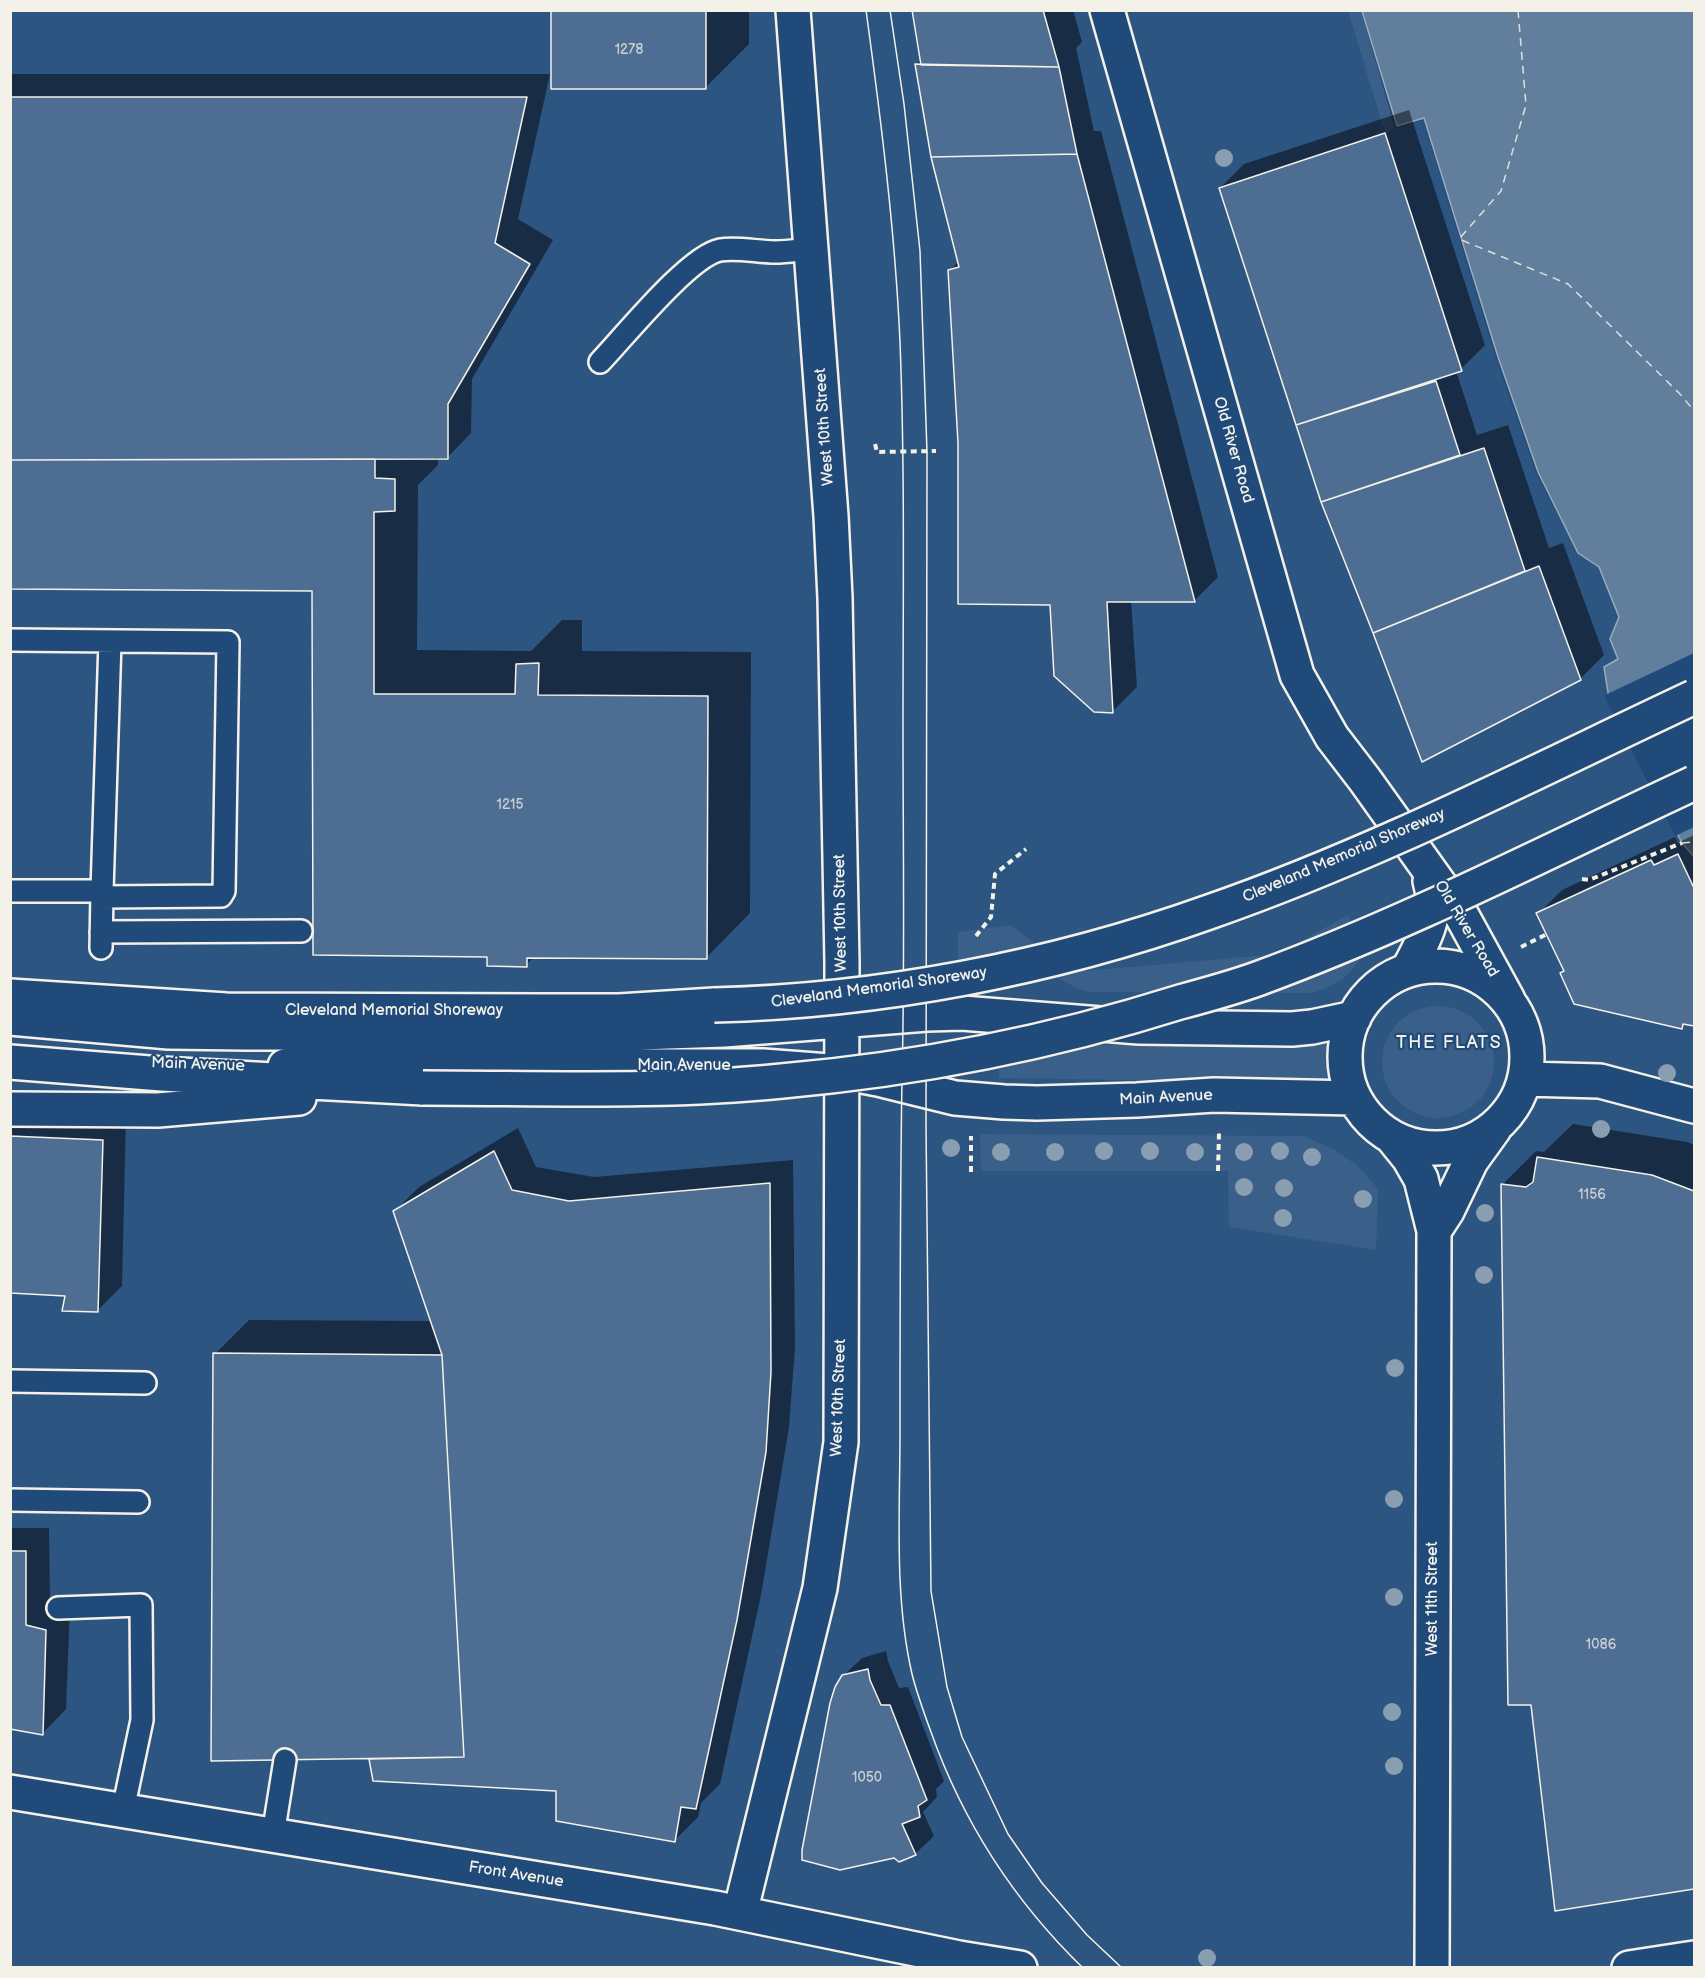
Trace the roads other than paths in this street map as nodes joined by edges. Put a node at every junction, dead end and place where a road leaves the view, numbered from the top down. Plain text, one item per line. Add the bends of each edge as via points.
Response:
1 (793, 10) edge
2 (1107, 10) edge
3 (812, 249) junction
4 (600, 362) dead end
5 (10, 640) edge
6 (110, 641) junction
7 (1695, 698) edge
8 (1695, 783) edge
9 (1423, 860) junction
10 (10, 891) edge
11 (102, 894) junction
12 (301, 931) dead end
13 (1408, 970) junction
14 (10, 982) edge
15 (10, 996) edge
16 (1508, 1000) junction
17 (92, 1001) junction
18 (10, 1018) edge
19 (1354, 1018) junction
20 (842, 1022) junction
21 (10, 1050) edge
22 (10, 1062) edge
23 (842, 1072) junction
24 (1525, 1079) junction
25 (423, 1088) junction
26 (1354, 1098) junction
27 (1695, 1106) edge
28 (10, 1109) edge
29 (1497, 1126) junction
30 (1392, 1137) junction
31 (1434, 1231) junction
32 (10, 1381) edge
33 (145, 1383) dead end
34 (10, 1500) edge
35 (138, 1502) dead end
36 (58, 1608) dead end
37 (285, 1760) dead end
38 (10, 1792) edge
39 (123, 1810) junction
40 (273, 1835) junction
41 (740, 1913) junction
42 (1695, 1958) edge
43 (1020, 1968) edge
44 (1432, 1968) edge
45 (1629, 1968) edge

1 - 3 main road, West 10th Street
2 - 9 main road, Old River Road via 1297,675 1332,737
3 - 4 lane via 721,250 710,254 670,286
3 - 20 main road, West 10th Street via 835,586
5 - 6 lane
6 - 11 lane
6 - 11 lane via 228,642 224,891 221,896
7 - 17 main road, Cleveland Memorial Shoreway, bridge via 1410,830 1274,888 1140,935 999,971 767,1004 619,1011 226,1010
8 - 25 main road, bridge via 1335,949 1254,980 1048,1040 917,1064 779,1082 640,1089
9 - 13 main road, Old River Road via 1433,891 1428,932
9 - 16 main road, Old River Road via 1462,916
10 - 11 lane
11 - 12 lane via 101,940
13 - 16 main road via 1433,966 1461,969 1486,981
13 - 19 main road via 1367,997
14 - 17 main road
15 - 17 main road, Cleveland Memorial Shoreway
16 - 24 main road via 1522,1024 1528,1051
18 - 20 main road, Main Avenue via 169,1032 269,1034 640,1033
19 - 20 main road, Main Avenue via 1292,1029 1139,1027 962,1013
19 - 26 main road via 1346,1044 1346,1072
20 - 23 main road, West 10th Street
21 - 23 main road, Main Avenue via 199,1065 753,1066
22 - 25 main road
23 - 26 main road, Main Avenue via 956,1098 1037,1104 1214,1095
23 - 41 main road, West 10th Street via 841,1442 820,1588
24 - 27 main road via 1600,1081
24 - 29 main road via 1515,1105
25 - 28 main road via 158,1110
26 - 30 main road via 1370,1120
29 - 30 main road via 1473,1141 1445,1148 1417,1147
29 - 31 main road via 1471,1161
30 - 31 main road, West 11th Street via 1421,1179
31 - 44 main road, West 11th Street
32 - 33 lane
34 - 35 lane
36 - 39 lane via 141,1605 142,1720
37 - 40 lane
38 - 39 main road, Front Avenue
39 - 40 main road, Front Avenue
40 - 41 main road, Front Avenue
41 - 43 main road, Front Avenue
42 - 45 main road

